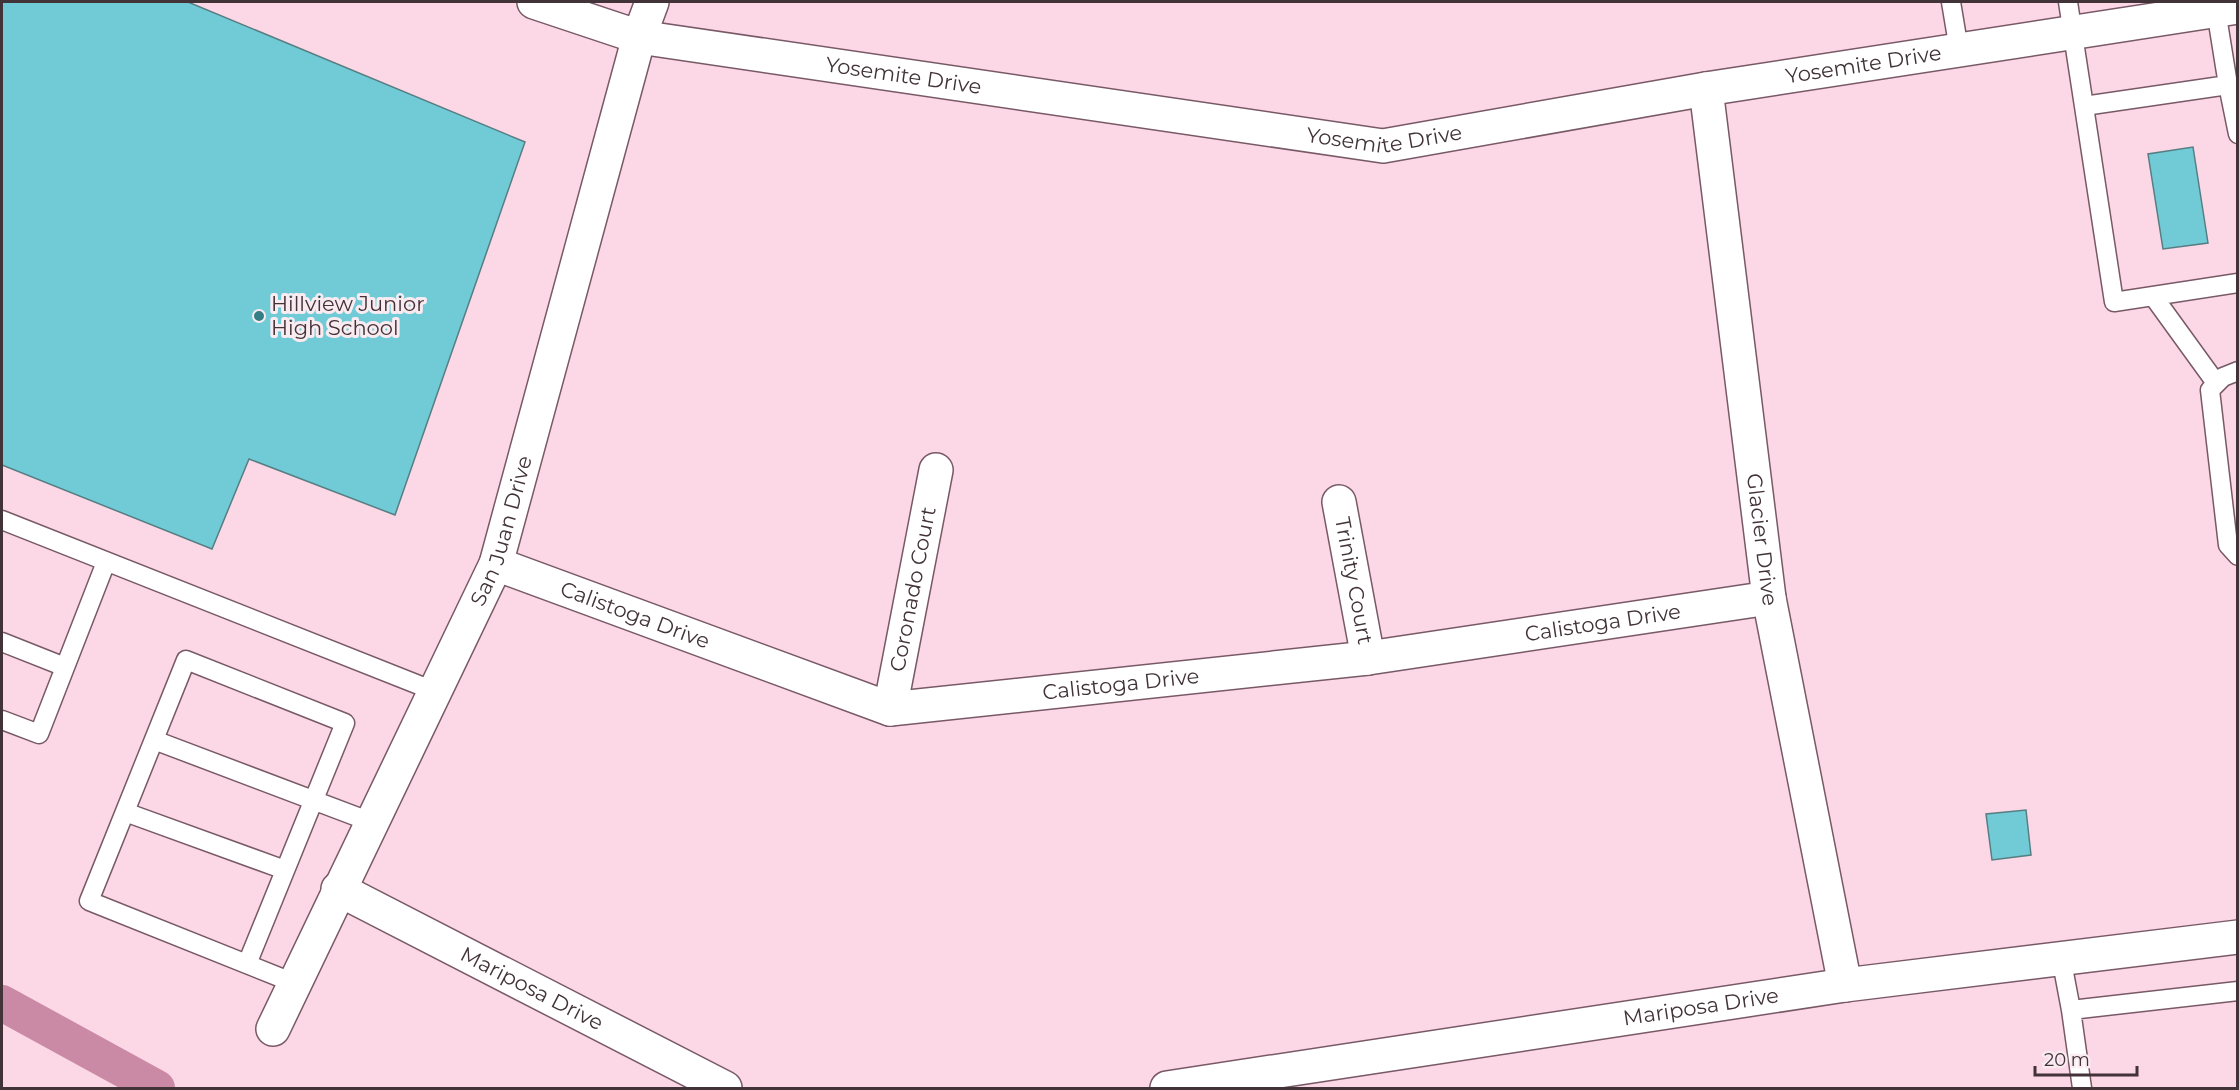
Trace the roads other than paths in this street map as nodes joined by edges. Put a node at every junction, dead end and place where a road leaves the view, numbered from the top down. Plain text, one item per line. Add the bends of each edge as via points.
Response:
1 (534, 2) edge
2 (652, 2) edge
3 (1951, 2) edge
4 (2227, 8) edge
5 (2071, 17) edge
6 (639, 37) junction
7 (1959, 50) junction
8 (2228, 85) junction
9 (1706, 89) junction
10 (2084, 106) junction
11 (2238, 134) edge
12 (2238, 283) edge
13 (2153, 296) junction
14 (2238, 371) edge
15 (2216, 383) junction
16 (936, 470) dead end
17 (1339, 502) dead end
18 (2, 520) edge
19 (2238, 556) edge
20 (106, 562) junction
21 (496, 564) junction
22 (1769, 598) junction
23 (2, 642) edge
24 (1368, 658) junction
25 (65, 667) junction
26 (434, 691) junction
27 (890, 709) junction
28 (2, 720) edge
29 (154, 741) junction
30 (313, 800) junction
31 (125, 812) junction
32 (371, 822) junction
33 (285, 870) junction
34 (338, 889) junction
35 (2238, 937) edge
36 (2061, 957) junction
37 (247, 964) junction
38 (294, 983) junction
39 (1845, 985) junction
40 (2238, 991) edge
41 (2071, 1010) junction
42 (273, 1029) dead end
43 (725, 1089) edge
44 (1167, 1089) edge
45 (2082, 1089) edge

1 - 6 street, Yosemite Drive
2 - 6 street, San Juan Drive
3 - 7 lane
4 - 5 street, Yosemite Drive
4 - 8 lane
5 - 7 street, Yosemite Drive
5 - 10 lane
6 - 9 street, Yosemite Drive via 1383,146
6 - 21 street, San Juan Drive
7 - 9 street, Yosemite Drive
8 - 10 lane
8 - 11 lane
9 - 22 street, Glacier Drive
10 - 13 lane via 2114,302
12 - 13 lane
13 - 15 lane
14 - 15 lane
15 - 19 lane via 2210,390 2228,544
16 - 27 street, Coronado Court
17 - 24 street, Trinity Court
18 - 20 lane
20 - 25 lane
20 - 26 lane
21 - 26 street, San Juan Drive
21 - 27 street, Calistoga Drive
22 - 24 street, Calistoga Drive
22 - 39 street, Glacier Drive
23 - 25 lane
24 - 27 street, Calistoga Drive
25 - 28 lane via 39,734
26 - 32 street, San Juan Drive
29 - 30 lane
29 - 30 lane via 186,660 345,723
29 - 31 lane
30 - 32 lane
30 - 33 lane
31 - 33 lane
31 - 37 lane via 88,901
32 - 34 street, San Juan Drive
33 - 37 lane
34 - 38 street, San Juan Drive
34 - 43 street, Mariposa Drive
35 - 36 street, Mariposa Drive
36 - 39 street, Mariposa Drive
36 - 41 lane
37 - 38 lane
38 - 42 street, San Juan Drive
39 - 44 street, Mariposa Drive
40 - 41 lane
41 - 45 lane

